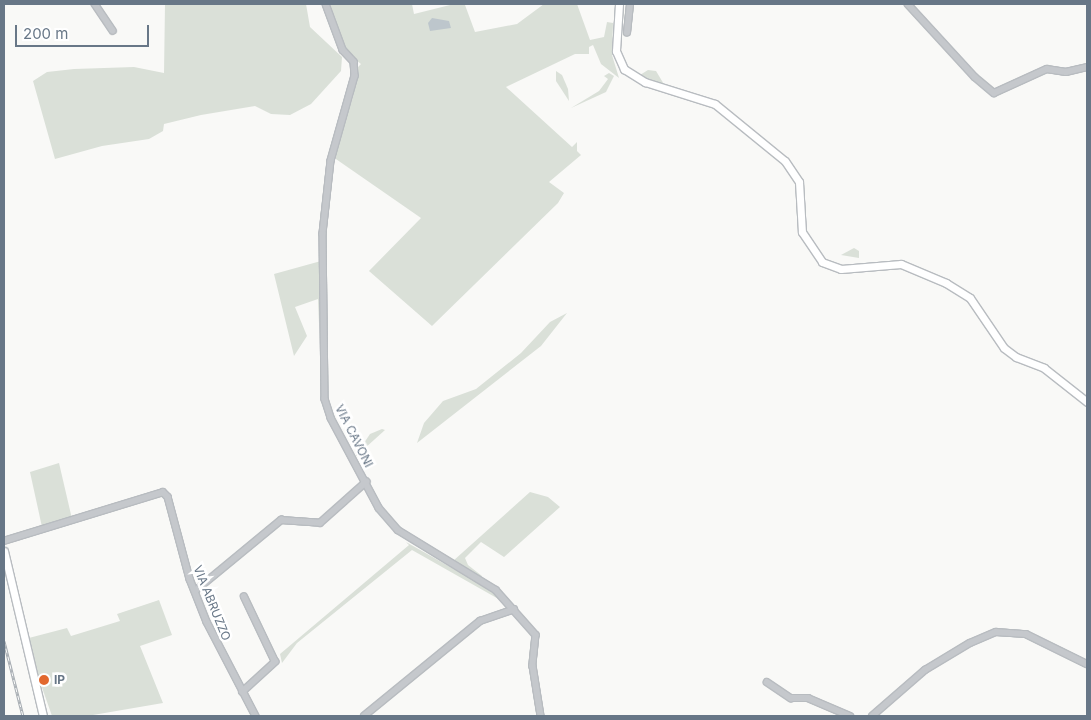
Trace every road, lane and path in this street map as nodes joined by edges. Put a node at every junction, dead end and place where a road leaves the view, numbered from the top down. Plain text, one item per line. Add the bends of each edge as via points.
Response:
1 (95, 4) edge
2 (326, 4) edge
3 (619, 4) edge
4 (630, 4) edge
5 (908, 4) edge
6 (114, 31) dead end
7 (627, 33) dead end
8 (1087, 67) edge
9 (1087, 402) edge
10 (366, 482) junction
11 (4, 541) edge
12 (4, 550) edge
13 (195, 591) junction
14 (244, 597) dead end
15 (514, 609) junction
16 (1087, 664) edge
17 (767, 682) dead end
18 (242, 692) junction
19 (43, 716) edge
20 (256, 716) edge
21 (364, 716) edge
22 (540, 716) edge
23 (850, 716) edge
24 (872, 716) edge

1 - 6 street
2 - 10 street, VIA CAVONI via 343,50 354,62 355,76 352,96 331,161 324,226 324,399
3 - 9 main road via 616,51 624,69 645,82 715,104 785,160 799,182 802,232 822,262 841,269 901,264 946,283 970,298 1004,348 1016,357 1044,368
4 - 7 street
5 - 8 street via 975,77 994,93 1047,69 1066,72
10 - 13 street via 320,523 281,520
10 - 15 street, VIA CAVONI via 379,508 398,530 496,590
11 - 13 street, VIA ABRUZZO via 163,492 168,497
12 - 19 main road
13 - 18 street, VIA ABRUZZO
14 - 18 street via 276,662
15 - 21 street via 480,621
15 - 22 street, VIA CAVONI via 536,635 533,666
16 - 24 street via 1026,634 996,632 924,670
17 - 23 street via 791,698 808,698
18 - 20 street, VIA ABRUZZO

